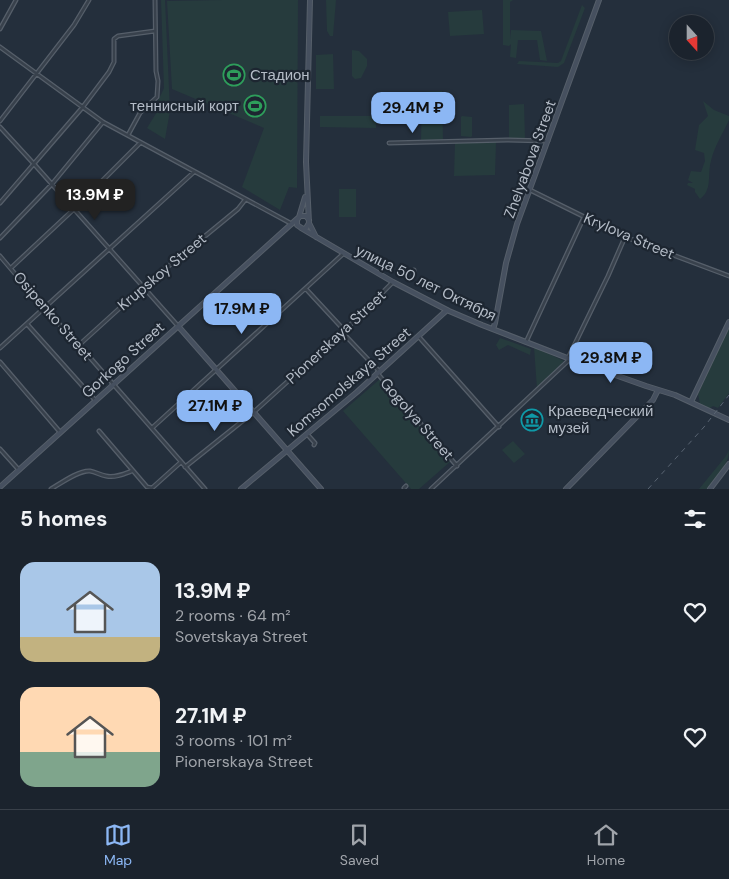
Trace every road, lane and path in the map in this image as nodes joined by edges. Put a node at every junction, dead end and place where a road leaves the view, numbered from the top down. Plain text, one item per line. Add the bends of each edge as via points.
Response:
1 (16, 0) edge
2 (88, 0) edge
3 (155, 0) edge
4 (310, 0) edge
5 (599, 0) edge
6 (0, 29) edge
7 (156, 31) junction
8 (0, 47) edge
9 (37, 75) junction
10 (82, 108) junction
11 (0, 122) edge
12 (103, 122) junction
13 (0, 127) edge
14 (128, 136) junction
15 (548, 141) junction
16 (140, 143) junction
17 (389, 143) dead end
18 (34, 164) junction
19 (194, 172) junction
20 (52, 184) junction
21 (307, 190) junction
22 (530, 190) junction
23 (245, 200) junction
24 (0, 203) edge
25 (74, 209) junction
26 (584, 217) junction
27 (298, 218) junction
28 (309, 222) junction
29 (292, 224) junction
30 (300, 228) junction
31 (286, 230) junction
32 (625, 237) junction
33 (0, 238) edge
34 (318, 239) junction
35 (109, 249) junction
36 (343, 254) junction
37 (0, 256) edge
38 (12, 268) junction
39 (729, 276) edge
40 (392, 282) junction
41 (143, 287) junction
42 (306, 288) junction
43 (44, 308) junction
44 (447, 310) junction
45 (729, 322) edge
46 (27, 324) junction
47 (178, 326) junction
48 (492, 329) junction
49 (343, 331) junction
50 (419, 337) junction
51 (526, 342) junction
52 (79, 345) junction
53 (0, 348) edge
54 (569, 359) junction
55 (0, 362) edge
56 (217, 370) junction
57 (378, 372) junction
58 (113, 384) junction
59 (658, 390) junction
60 (95, 400) junction
61 (691, 402) junction
62 (255, 412) junction
63 (729, 420) edge
64 (499, 427) junction
65 (151, 428) junction
66 (99, 431) dead end
67 (60, 432) junction
68 (307, 434) junction
69 (314, 445) dead end
70 (0, 449) edge
71 (288, 450) junction
72 (181, 462) junction
73 (729, 464) edge
74 (457, 466) junction
75 (186, 467) junction
76 (19, 470) junction
77 (132, 471) junction
78 (0, 487) edge
79 (51, 489) edge
80 (205, 489) edge
81 (241, 489) edge
82 (321, 489) edge
83 (431, 489) edge
84 (566, 489) edge
85 (710, 489) edge

1 - 6 street
2 - 9 street
3 - 7 street
4 - 21 main road
5 - 15 main road, Zhelyabova Street
7 - 10 street via 114,39 113,65
7 - 14 street via 157,97 142,110
8 - 9 street
9 - 10 street
9 - 11 street
10 - 12 street
10 - 18 street
12 - 14 street
12 - 20 street
13 - 18 street
14 - 16 street
15 - 17 street
15 - 22 main road, Zhelyabova Street
16 - 19 street
16 - 25 street
18 - 20 street
18 - 24 street
19 - 23 street
19 - 35 street
20 - 25 street
20 - 33 street
21 - 27 main road
21 - 28 main road
22 - 26 street, Krylova Street
22 - 48 main road, Zhelyabova Street via 506,263 496,323
23 - 29 street
23 - 41 street, Krupskoy Street
25 - 35 street
25 - 38 street
26 - 32 street, Krylova Street
26 - 51 street
27 - 28 main road via 304,216
27 - 29 main road, Gorkogo Street
27 - 30 main road
28 - 30 main road via 306,228
28 - 34 main road, улица 50 лет Октября
29 - 31 main road, Gorkogo Street
30 - 31 main road, Gorkogo Street via 293,226
30 - 34 main road, улица 50 лет Октября
31 - 47 main road, Gorkogo Street
32 - 39 street, Krylova Street
32 - 54 street
34 - 36 main road, улица 50 лет Октября
35 - 41 street
35 - 43 street
36 - 40 main road, улица 50 лет Октября
36 - 42 street
37 - 38 street, Osipenko Street
38 - 43 street, Osipenko Street
40 - 44 main road, улица 50 лет Октября
40 - 49 street, Pionerskaya Street
41 - 47 street
41 - 52 street, Krupskoy Street
42 - 49 street, Gogolya Street
42 - 56 street
43 - 46 street
43 - 52 street, Osipenko Street
44 - 48 main road, улица 50 лет Октября
44 - 50 main road, Komsomolskaya Street
45 - 61 main road
46 - 53 street
46 - 60 street
47 - 56 main road
47 - 58 main road, Gorkogo Street
48 - 51 main road, улица 50 лет Октября
49 - 57 street, Gogolya Street
49 - 62 street, Pionerskaya Street
50 - 57 main road, Komsomolskaya Street
50 - 64 street
51 - 54 main road, улица 50 лет Октября
52 - 58 street, Osipenko Street
54 - 59 main road, улица 50 лет Октября
54 - 64 street
55 - 67 street
56 - 62 main road
56 - 65 street
57 - 68 main road, Komsomolskaya Street
57 - 74 street, Gogolya Street
58 - 60 main road, Gorkogo Street
58 - 65 street, Osipenko Street
59 - 61 main road, улица 50 лет Октября
59 - 84 main road
60 - 67 main road, Gorkogo Street
61 - 63 main road, улица 50 лет Октября
62 - 71 main road
62 - 75 street, Pionerskaya Street
64 - 74 street
65 - 72 street, Osipenko Street
66 - 77 street
67 - 76 main road, Gorkogo Street
68 - 69 street
68 - 71 main road, Komsomolskaya Street
70 - 76 street
71 - 81 main road, Komsomolskaya Street
71 - 82 main road
72 - 75 street, Osipenko Street
72 - 77 street via 152,488 147,488
73 - 85 main road
74 - 83 street
75 - 80 street, Osipenko Street
76 - 78 main road, Gorkogo Street
77 - 79 street via 116,476 85,472

